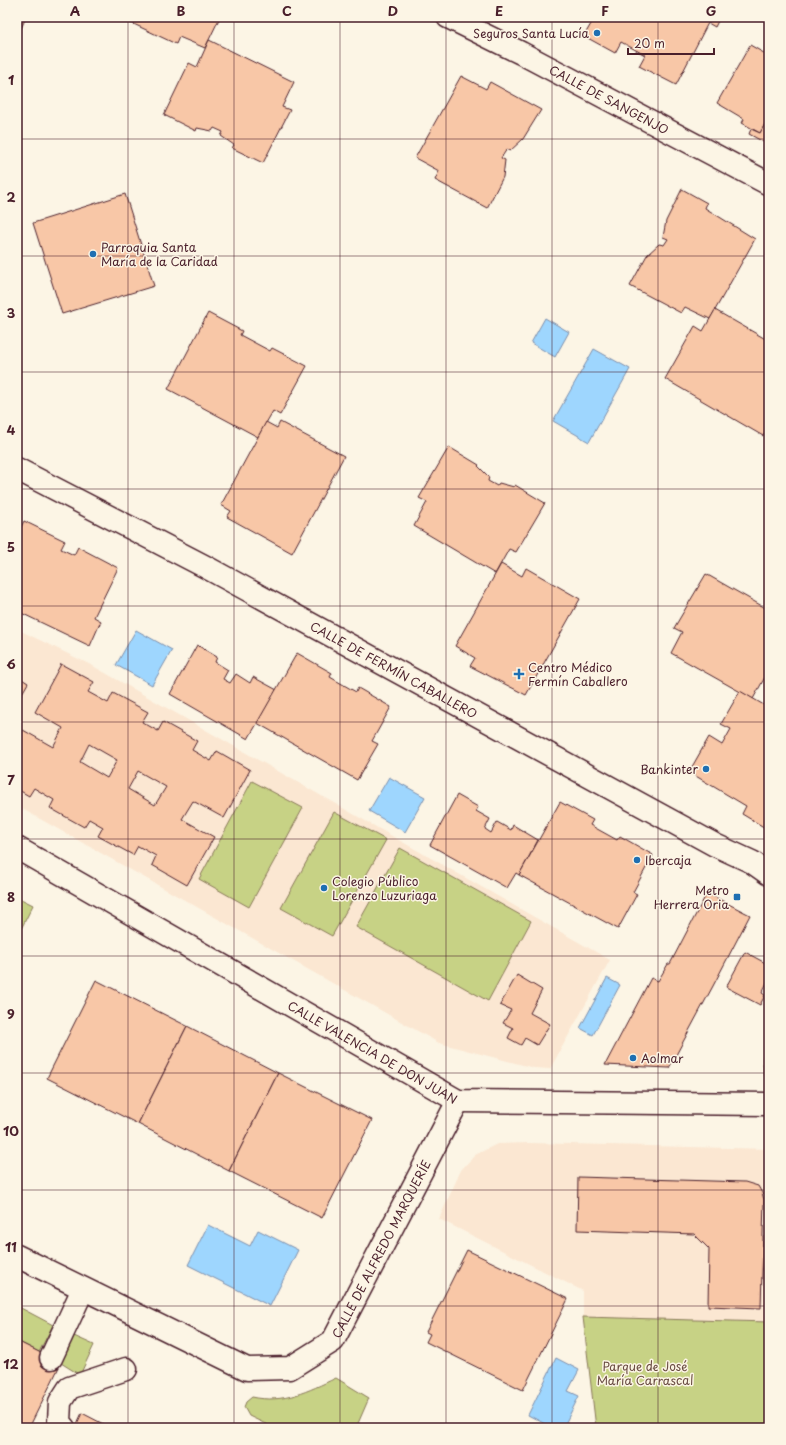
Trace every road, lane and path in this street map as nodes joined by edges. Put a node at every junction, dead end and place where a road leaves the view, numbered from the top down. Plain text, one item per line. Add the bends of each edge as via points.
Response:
1 (448, 17) edge
2 (767, 183) edge
3 (17, 469) edge
4 (17, 848) edge
5 (769, 874) edge
6 (458, 1101) junction
7 (769, 1104) edge
8 (17, 1256) edge
9 (83, 1289) junction
10 (50, 1358) dead end
11 (126, 1369) dead end
12 (64, 1428) edge

1 - 2 street, CALLE DE SANGENJO
3 - 5 street, CALLE DE FERMÍN CABALLERO via 204,566 715,845 752,862
4 - 6 street, CALLE VALENCIA DE DON JUAN
6 - 7 street, CALLE VALENCIA DE DON JUAN
6 - 9 street, CALLE DE ALFREDO MARQUERÍE via 333,1341 290,1368 247,1369
8 - 9 street, CALLE DE ALFREDO MARQUERÍE
9 - 10 street
11 - 12 street via 69,1388 60,1402 59,1422

